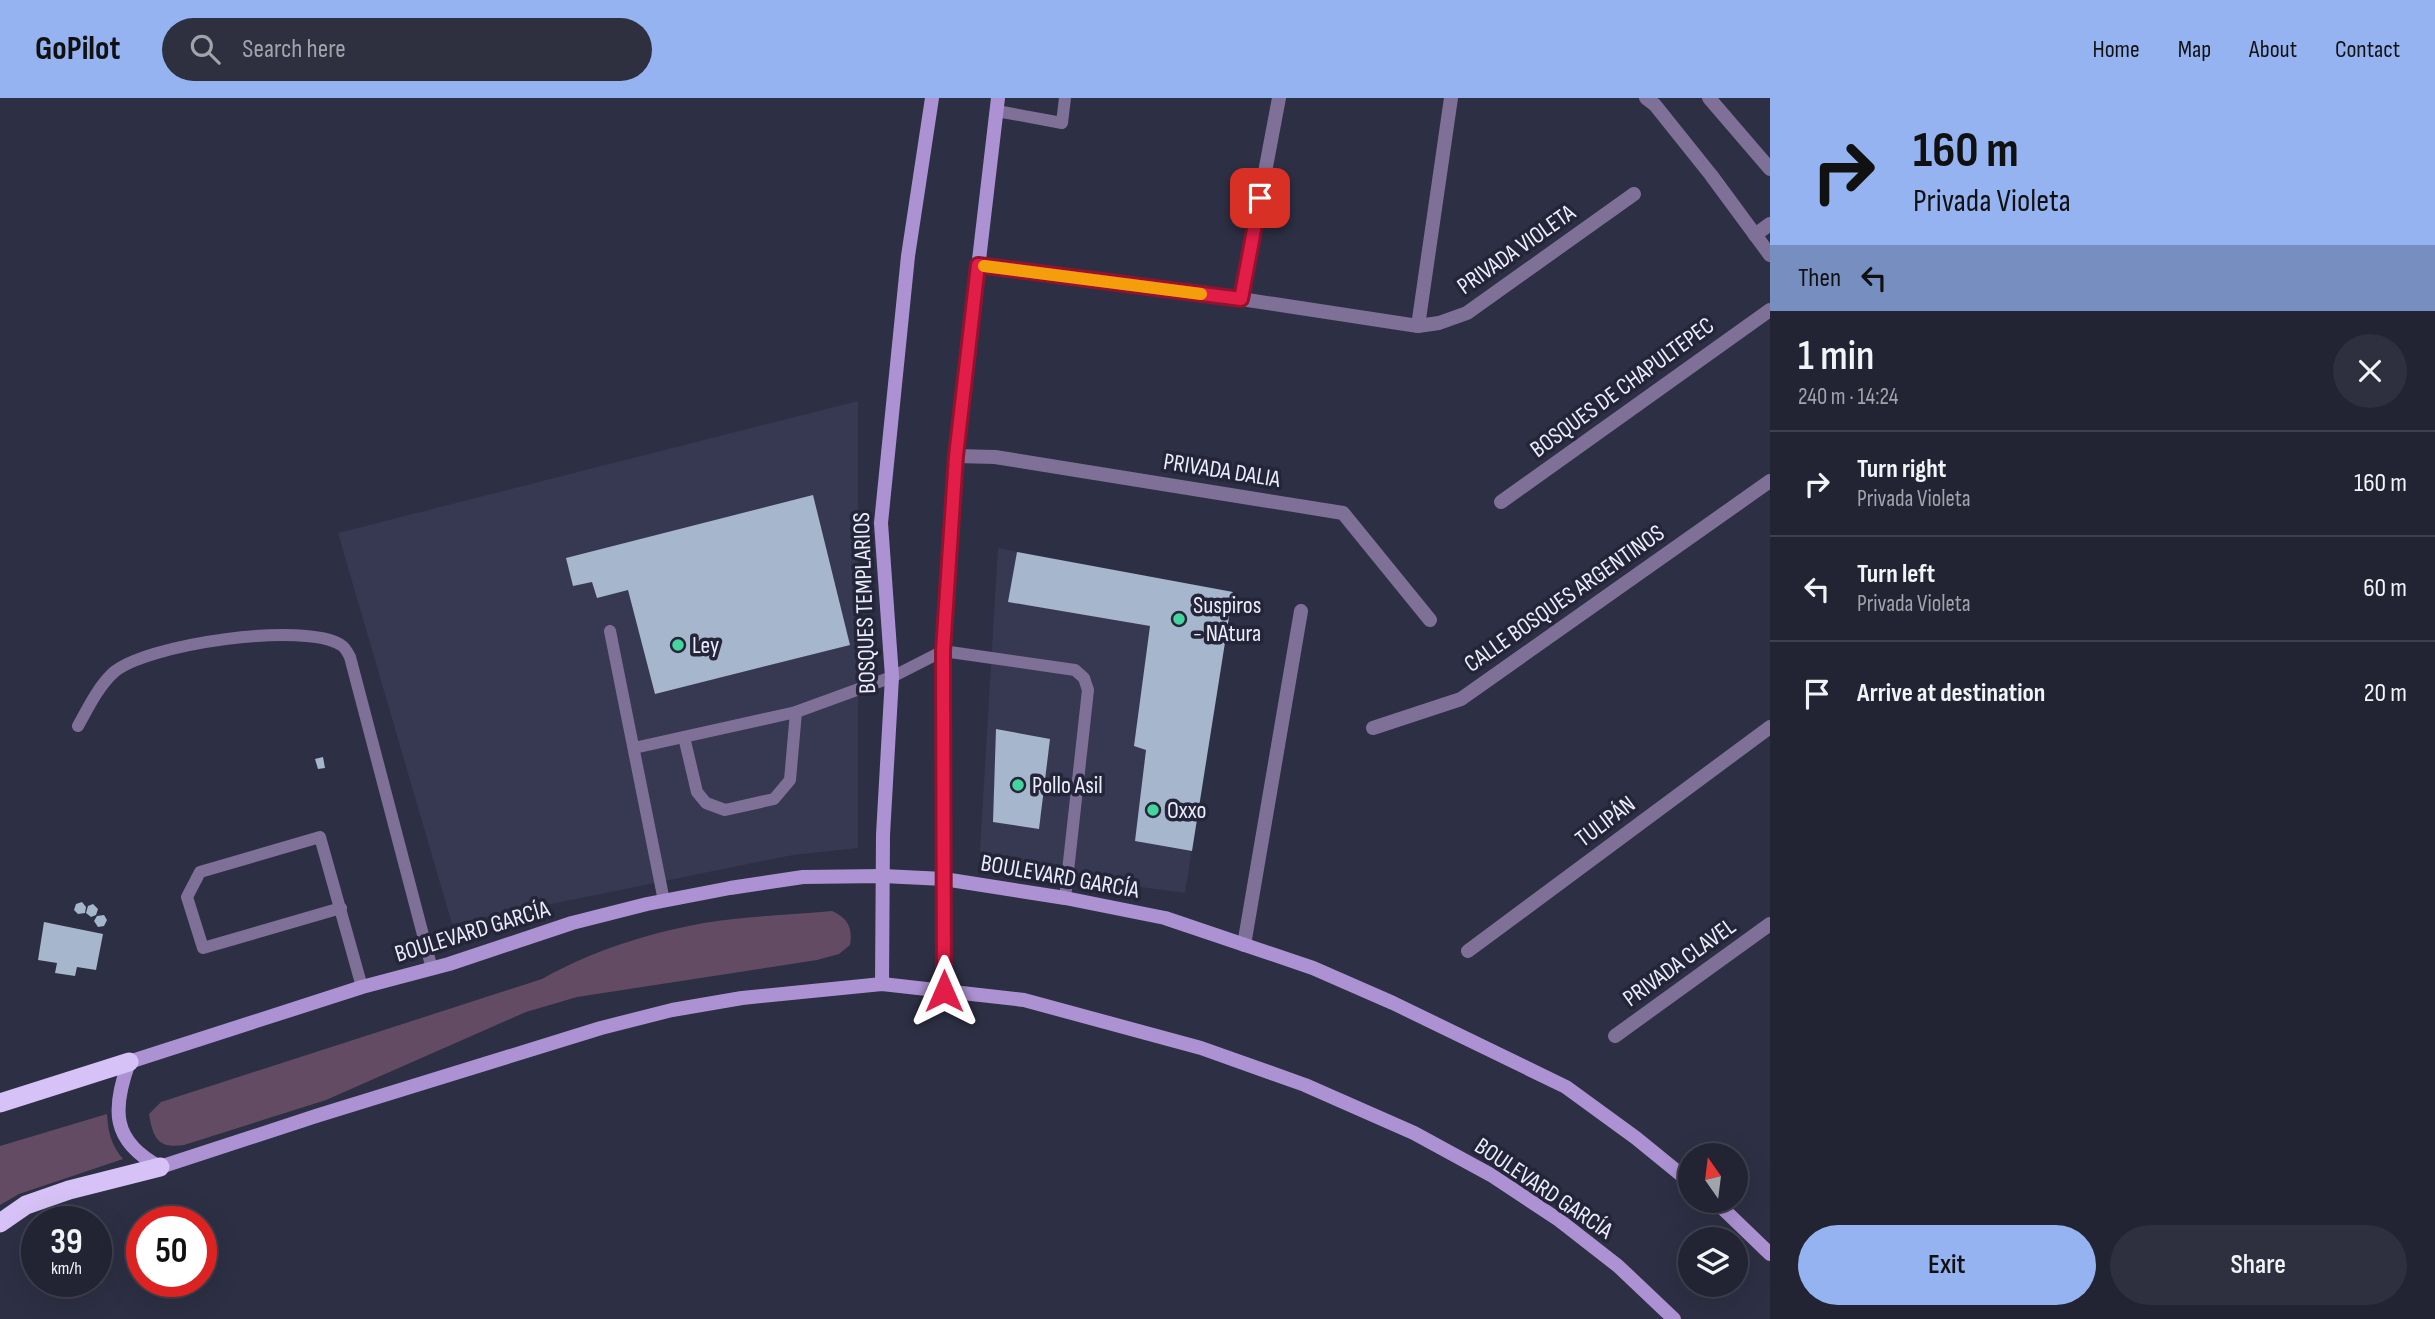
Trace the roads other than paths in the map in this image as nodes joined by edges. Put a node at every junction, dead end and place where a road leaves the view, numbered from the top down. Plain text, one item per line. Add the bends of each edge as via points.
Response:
1 (932, 98) edge
2 (1065, 98) edge
3 (1279, 98) edge
4 (1451, 98) edge
5 (1646, 98) edge
6 (1709, 98) edge
7 (997, 104) edge
8 (1770, 169) edge
9 (1634, 194) dead end
10 (1770, 224) edge
11 (1755, 235) junction
12 (1770, 255) edge
13 (978, 265) junction
14 (1241, 299) junction
15 (1770, 310) edge
16 (1418, 327) junction
17 (956, 456) junction
18 (1770, 481) edge
19 (1501, 502) dead end
20 (1301, 611) dead end
21 (1430, 620) dead end
22 (610, 631) dead end
23 (943, 651) junction
24 (892, 677) junction
25 (796, 712) junction
26 (78, 726) dead end
27 (1770, 727) edge
28 (1373, 728) dead end
29 (684, 737) junction
30 (634, 748) junction
31 (884, 876) junction
32 (944, 879) junction
33 (1065, 898) junction
34 (664, 901) junction
35 (341, 908) junction
36 (1770, 924) edge
37 (1244, 945) junction
38 (1468, 951) dead end
39 (432, 969) junction
40 (882, 984) junction
41 (362, 987) junction
42 (944, 991) junction
43 (1615, 1036) dead end
44 (129, 1062) junction
45 (0, 1103) edge
46 (160, 1167) junction
47 (1678, 1172) edge
48 (1727, 1213) edge
49 (0, 1223) edge
50 (1770, 1254) edge
51 (1674, 1319) edge

1 - 24 main road, BOSQUES TEMPLARIOS via 908,256 881,523
2 - 7 lane via 1062,123
3 - 14 street
4 - 16 street, PRIVADA VIOLETA
5 - 11 street
6 - 8 street
7 - 13 main road
9 - 16 street, PRIVADA VIOLETA via 1467,313
10 - 11 street
11 - 12 street
13 - 14 street, PRIVADA VIOLETA
13 - 17 main road
14 - 16 street, PRIVADA VIOLETA
15 - 19 street, BOSQUES DE CHAPULTEPEC
17 - 21 street, PRIVADA DALIA via 995,457 1343,513
17 - 23 main road
18 - 28 street, CALLE BOSQUES ARGENTINOS via 1461,699
20 - 37 street
22 - 30 lane
23 - 24 lane
23 - 32 main road
23 - 33 lane via 1075,670 1084,678 1088,690
24 - 25 lane
24 - 31 main road, BOSQUES TEMPLARIOS
25 - 29 lane
25 - 29 lane via 790,780 774,799 725,810 706,803 697,792
26 - 39 lane via 114,672 140,657 250,635 321,638 342,645 350,657
27 - 38 street, TULIPÁN
29 - 30 lane
30 - 34 lane
31 - 32 main road, BOULEVARD GARCÍA
31 - 34 main road, BOULEVARD GARCÍA via 803,877
31 - 40 main road, BOSQUES TEMPLARIOS
32 - 33 main road, BOULEVARD GARCÍA
32 - 42 main road
33 - 37 main road, BOULEVARD GARCÍA via 1166,918
34 - 39 main road, BOULEVARD GARCÍA via 572,923
35 - 35 lane via 320,837 200,873 187,897 203,948
35 - 41 lane
36 - 43 street, PRIVADA CLAVEL
37 - 47 main road, BOULEVARD GARCÍA via 1313,968 1393,1003 1566,1087
39 - 41 main road, BOULEVARD GARCÍA
40 - 42 main road, BOULEVARD GARCÍA
40 - 46 main road, BOULEVARD GARCÍA via 672,1010 601,1028
41 - 44 main road, BOULEVARD GARCÍA
42 - 51 main road, BOULEVARD GARCÍA via 1024,1000 1201,1048 1402,1128 1491,1175 1559,1220 1618,1266
44 - 45 highway
44 - 46 main road via 118,1092 117,1114 138,1154
46 - 49 highway via 69,1190 26,1206
48 - 50 main road

